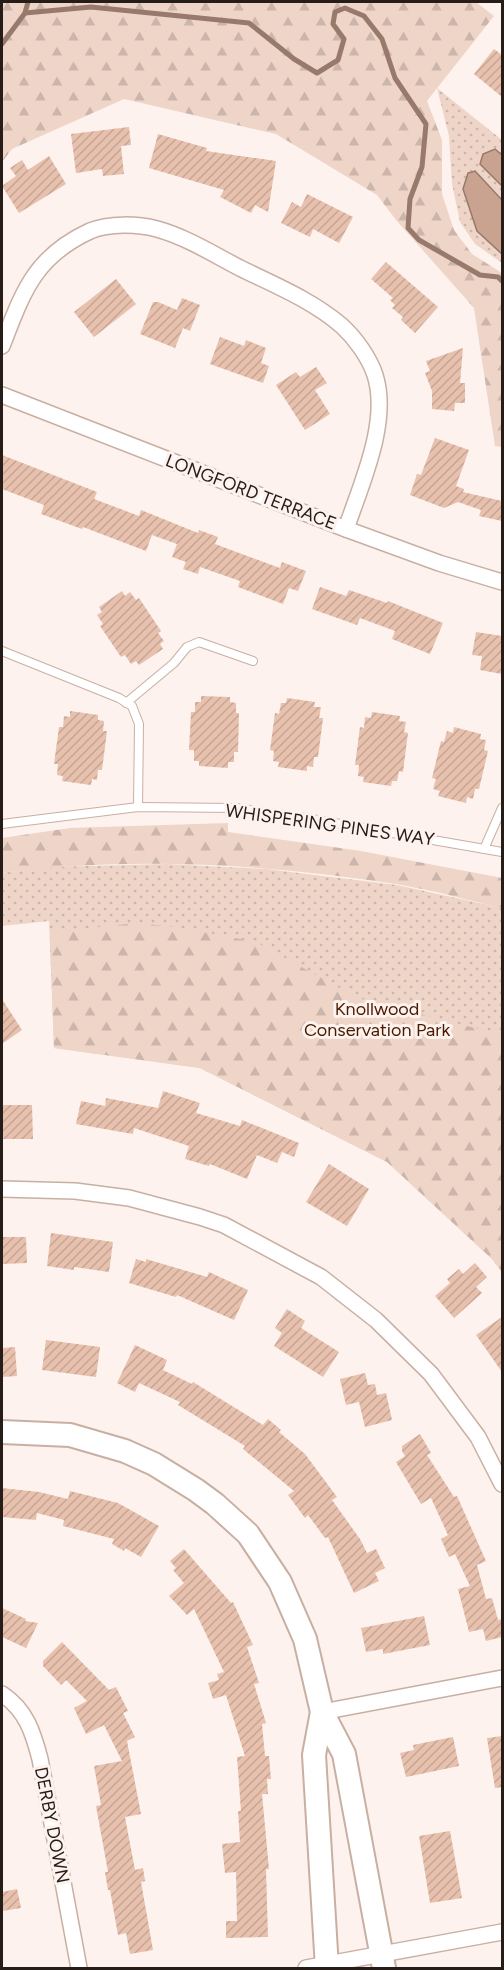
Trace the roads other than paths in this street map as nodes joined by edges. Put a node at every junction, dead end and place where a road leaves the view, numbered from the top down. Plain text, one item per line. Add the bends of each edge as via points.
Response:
1 (2, 346) edge
2 (2, 395) edge
3 (346, 529) junction
4 (502, 582) edge
5 (2, 651) edge
6 (253, 662) dead end
7 (126, 703) junction
8 (138, 807) junction
9 (502, 808) edge
10 (2, 824) edge
11 (484, 849) junction
12 (502, 852) edge
13 (2, 1189) edge
14 (2, 1432) edge
15 (502, 1484) edge
16 (502, 1678) edge
17 (2, 1694) edge
18 (322, 1712) junction
19 (502, 1932) edge
20 (382, 1962) edge
21 (320, 1967) edge
22 (79, 1968) edge

1 - 3 street via 30,279 64,246 104,227 140,227 171,234 318,307 359,345 375,374 379,399 375,439
2 - 3 street, LONGFORD TERRACE
3 - 4 street, LONGFORD TERRACE
5 - 7 lane
6 - 7 lane via 199,642 188,647
7 - 8 lane via 132,706 139,724
8 - 10 lane, WHISPERING PINES WAY
8 - 11 lane, WHISPERING PINES WAY via 237,808
9 - 11 lane
11 - 12 lane, WHISPERING PINES WAY
13 - 15 street via 75,1191 172,1209 224,1225 321,1277 376,1320 431,1374 478,1437
14 - 18 street via 70,1435 124,1450 154,1464 215,1504 248,1534 280,1582 305,1639
16 - 18 street
17 - 22 street, DERBY DOWN via 22,1712 34,1737
18 - 20 street via 344,1754
18 - 21 street via 314,1755
19 - 20 street
20 - 21 street

